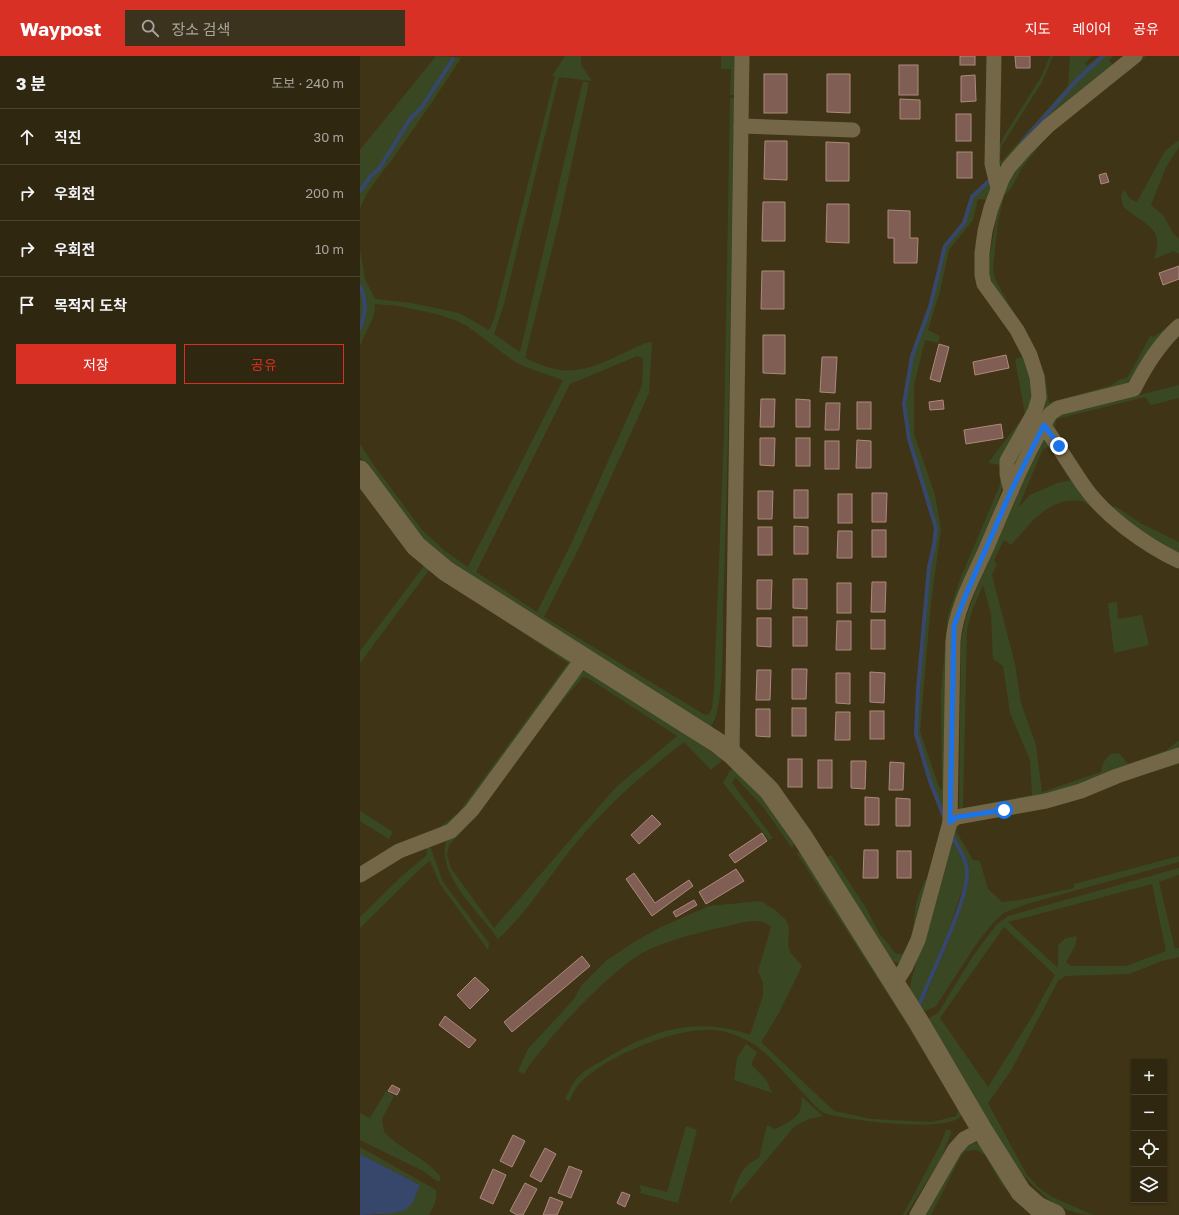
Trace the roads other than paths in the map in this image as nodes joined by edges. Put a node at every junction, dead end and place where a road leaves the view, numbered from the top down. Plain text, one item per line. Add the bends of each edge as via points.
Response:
1 (742, 56) edge
2 (994, 56) edge
3 (1135, 56) edge
4 (741, 126) junction
5 (853, 130) dead end
6 (998, 188) junction
7 (1179, 326) edge
8 (1044, 425) junction
9 (360, 471) edge
10 (1011, 491) junction
11 (1179, 561) edge
12 (583, 658) junction
13 (732, 754) junction
14 (1179, 755) edge
15 (950, 822) junction
16 (360, 875) edge
17 (894, 985) junction
18 (982, 1130) junction
19 (917, 1215) edge
20 (1055, 1215) edge

1 - 4 street
2 - 6 street via 992,164
3 - 6 street via 1048,126 1009,167
4 - 5 street
4 - 13 street
6 - 10 street via 985,231 982,275 984,284 1017,330 1030,355 1037,377 1039,397 1035,411 1007,461
7 - 8 street via 1159,346 1134,389 1058,408 1050,414
8 - 10 street
8 - 11 street via 1100,506 1121,524
9 - 12 street via 416,546 431,559 464,584
10 - 15 street via 954,626
12 - 13 street via 697,729
12 - 16 street via 463,820 451,831 399,851
13 - 17 street via 769,790 783,809 840,895
14 - 15 street via 1081,791 1046,801 957,817
15 - 17 street via 918,940
17 - 18 street
18 - 19 street via 964,1139 955,1149
18 - 20 street via 1021,1192 1038,1207

